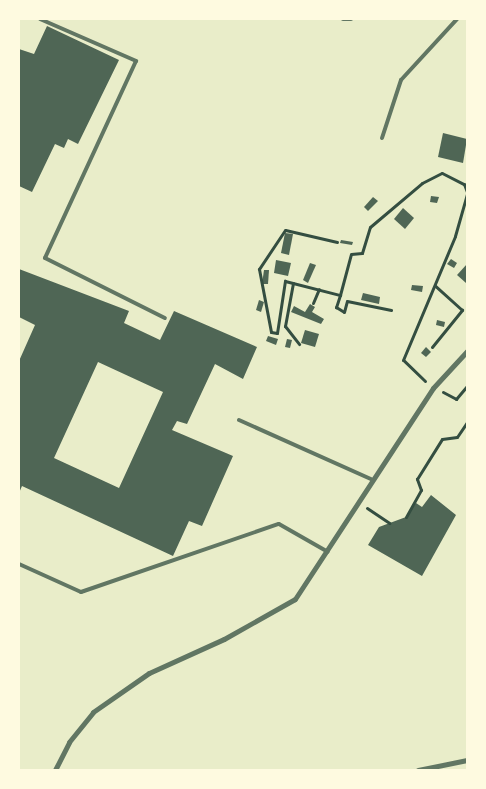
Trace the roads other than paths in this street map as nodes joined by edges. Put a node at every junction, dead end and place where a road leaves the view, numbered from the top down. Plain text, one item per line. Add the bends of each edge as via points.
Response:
1 (40, 19) edge
2 (343, 19) edge
3 (351, 19) edge
4 (457, 19) edge
5 (382, 138) dead end
6 (165, 318) dead end
7 (467, 351) edge
8 (239, 420) dead end
9 (371, 479) junction
10 (328, 552) junction
11 (19, 564) edge
12 (467, 760) edge
13 (55, 770) edge
14 (418, 770) edge
15 (424, 770) edge

1 - 6 lane via 136,62 45,258
2 - 3 lane
4 - 5 lane via 401,80
7 - 9 street via 433,388
8 - 9 lane
9 - 10 street
10 - 11 lane via 279,524 81,592
10 - 13 street via 295,599 224,639 149,673 93,712 69,742
12 - 15 street
14 - 15 street

